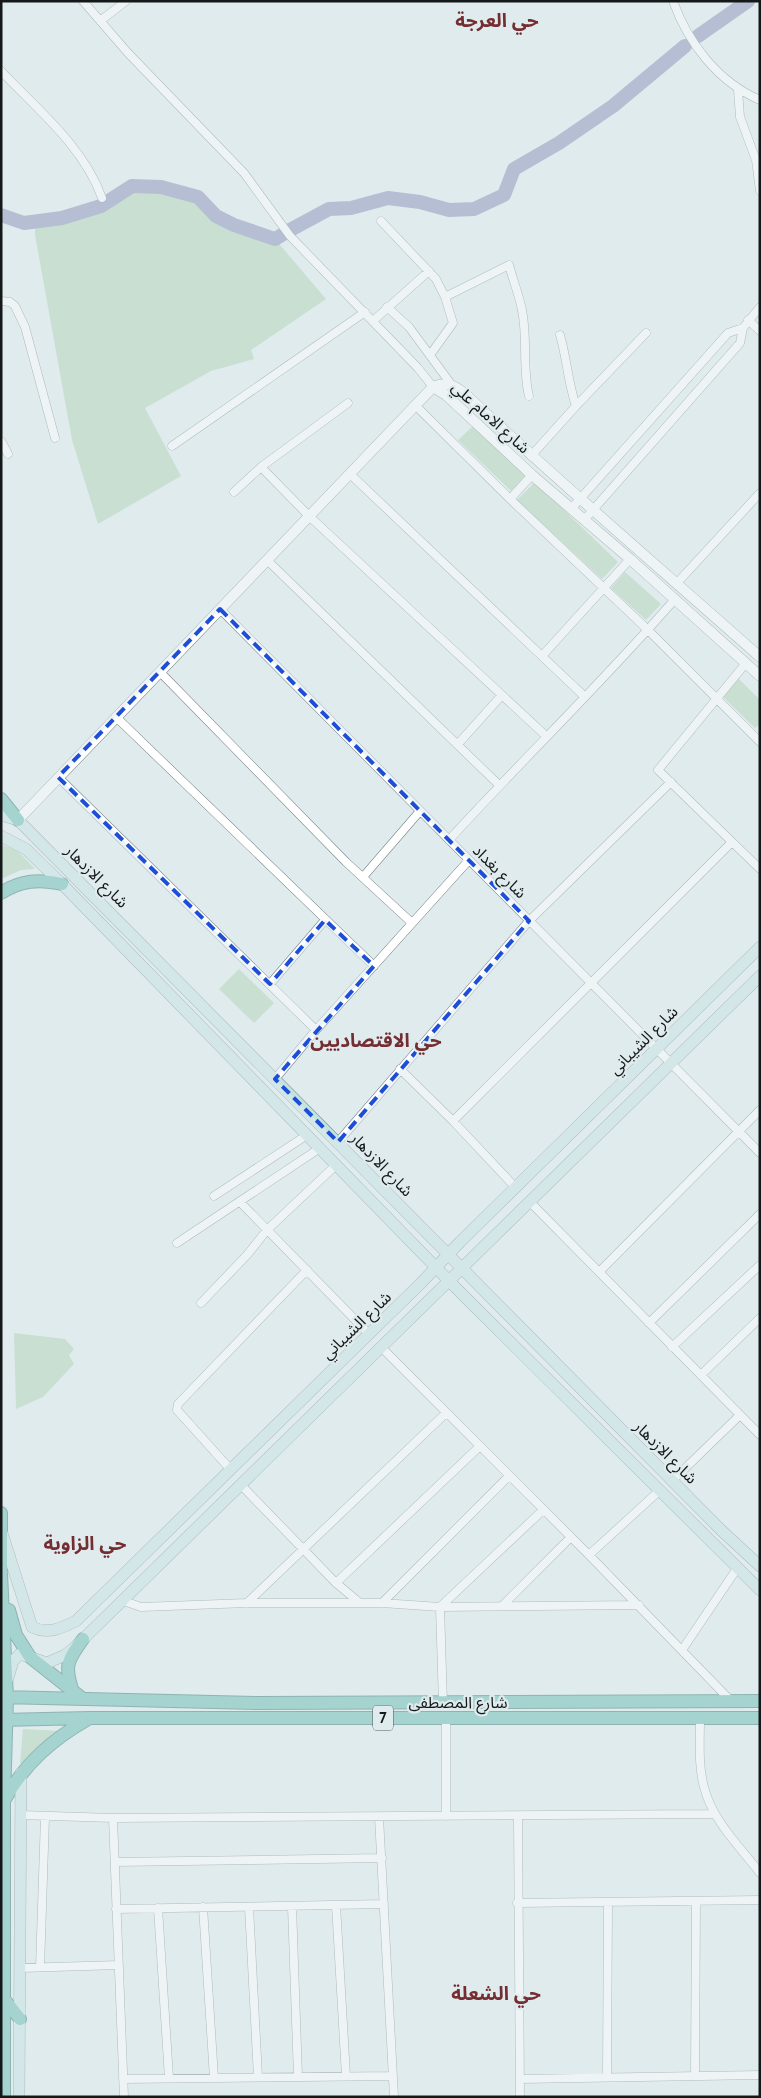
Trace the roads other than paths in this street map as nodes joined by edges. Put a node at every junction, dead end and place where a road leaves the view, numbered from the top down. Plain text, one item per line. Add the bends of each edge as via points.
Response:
1 (83, 1) edge
2 (126, 1) edge
3 (673, 1) edge
4 (100, 21) junction
5 (1, 71) edge
6 (738, 90) junction
7 (760, 100) edge
8 (760, 146) edge
9 (755, 154) junction
10 (760, 192) edge
11 (102, 198) dead end
12 (381, 221) dead end
13 (429, 271) junction
14 (445, 297) junction
15 (1, 301) edge
16 (387, 307) junction
17 (760, 308) edge
18 (365, 312) junction
19 (374, 320) junction
20 (748, 320) junction
21 (743, 328) junction
22 (760, 331) edge
23 (646, 333) dead end
24 (560, 336) dead end
25 (430, 355) junction
26 (451, 384) junction
27 (433, 387) junction
28 (530, 396) dead end
29 (348, 403) dead end
30 (416, 406) junction
31 (576, 406) junction
32 (55, 438) dead end
33 (1, 440) edge
34 (172, 446) dead end
35 (8, 454) dead end
36 (532, 456) junction
37 (261, 467) junction
38 (350, 474) junction
39 (532, 474) junction
40 (234, 492) dead end
41 (760, 493) edge
42 (510, 499) junction
43 (581, 499) junction
44 (572, 508) junction
45 (594, 510) junction
46 (309, 516) junction
47 (585, 519) junction
48 (630, 559) junction
49 (267, 560) junction
50 (677, 583) junction
51 (605, 588) junction
52 (675, 599) junction
53 (220, 609) junction
54 (648, 630) junction
55 (542, 656) junction
56 (760, 657) edge
57 (746, 663) junction
58 (160, 672) junction
59 (760, 676) edge
60 (502, 695) junction
61 (584, 696) junction
62 (716, 699) junction
63 (116, 717) junction
64 (546, 736) junction
65 (760, 742) edge
66 (458, 744) junction
67 (58, 777) junction
68 (671, 782) junction
69 (499, 784) junction
70 (1, 799) edge
71 (420, 811) junction
72 (1, 815) edge
73 (18, 820) junction
74 (1, 836) edge
75 (449, 840) junction
76 (732, 842) junction
77 (469, 860) junction
78 (760, 869) edge
79 (363, 877) junction
80 (62, 884) junction
81 (1, 893) edge
82 (325, 920) junction
83 (529, 921) junction
84 (412, 923) junction
85 (760, 947) edge
86 (374, 966) junction
87 (760, 976) edge
88 (270, 984) junction
89 (592, 984) junction
90 (210, 1013) junction
91 (199, 1024) junction
92 (316, 1030) junction
93 (657, 1049) junction
94 (671, 1063) junction
95 (400, 1069) junction
96 (274, 1079) junction
97 (760, 1110) edge
98 (453, 1122) junction
99 (738, 1132) junction
100 (307, 1135) junction
101 (338, 1142) junction
102 (320, 1148) junction
103 (760, 1153) edge
104 (336, 1165) junction
105 (516, 1188) junction
106 (214, 1196) dead end
107 (240, 1202) junction
108 (530, 1202) junction
109 (760, 1214) edge
110 (267, 1230) junction
111 (176, 1243) dead end
112 (448, 1255) junction
113 (760, 1265) edge
114 (436, 1267) junction
115 (461, 1268) junction
116 (307, 1270) junction
117 (599, 1272) junction
118 (448, 1280) junction
119 (201, 1303) dead end
120 (760, 1318) edge
121 (649, 1323) junction
122 (369, 1334) junction
123 (672, 1346) junction
124 (381, 1347) junction
125 (701, 1376) junction
126 (446, 1413) junction
127 (740, 1415) junction
128 (760, 1435) edge
129 (630, 1439) junction
130 (480, 1446) junction
131 (618, 1451) junction
132 (231, 1470) junction
133 (509, 1476) junction
134 (672, 1481) junction
135 (241, 1484) junction
136 (659, 1491) junction
137 (543, 1510) junction
138 (1, 1513) edge
139 (177, 1523) junction
140 (2, 1532) edge
141 (189, 1536) junction
142 (571, 1536) junction
143 (304, 1549) junction
144 (589, 1554) junction
145 (758, 1562) edge
146 (738, 1566) junction
147 (1, 1572) edge
148 (336, 1584) junction
149 (760, 1590) edge
150 (122, 1600) junction
151 (248, 1603) junction
152 (382, 1603) junction
153 (360, 1604) junction
154 (502, 1606) junction
155 (639, 1606) junction
156 (440, 1608) junction
157 (83, 1639) junction
158 (682, 1650) junction
159 (30, 1657) junction
160 (7, 1683) junction
161 (78, 1696) junction
162 (4, 1697) edge
163 (732, 1701) junction
164 (760, 1701) edge
165 (443, 1704) junction
166 (89, 1718) junction
167 (446, 1718) junction
168 (760, 1718) edge
169 (700, 1719) junction
170 (4, 1720) edge
171 (21, 1773) junction
172 (4, 1801) junction
173 (714, 1814) junction
174 (20, 1815) junction
175 (446, 1816) junction
176 (518, 1816) junction
177 (45, 1817) junction
178 (380, 1817) junction
179 (113, 1818) junction
180 (382, 1858) junction
181 (114, 1862) junction
182 (760, 1873) edge
183 (760, 1900) edge
184 (696, 1901) junction
185 (608, 1902) junction
186 (517, 1903) junction
187 (384, 1904) junction
188 (336, 1905) junction
189 (249, 1906) junction
190 (292, 1906) junction
191 (204, 1907) junction
192 (158, 1908) junction
193 (116, 1909) junction
194 (119, 1965) junction
195 (40, 1967) junction
196 (20, 1968) junction
197 (4, 1999) junction
198 (20, 2019) junction
199 (760, 2075) edge
200 (346, 2076) junction
201 (393, 2076) junction
202 (695, 2076) junction
203 (258, 2077) junction
204 (298, 2077) junction
205 (607, 2077) junction
206 (169, 2078) junction
207 (214, 2078) junction
208 (123, 2079) junction
209 (520, 2079) junction
210 (4, 2097) edge
211 (19, 2097) edge
212 (124, 2097) edge
213 (394, 2097) edge
214 (520, 2097) edge

1 - 4 street
2 - 4 street
3 - 6 street via 679,18 704,58
4 - 18 street via 244,173 290,236
5 - 11 street via 87,166
6 - 7 street
6 - 9 street via 741,123
8 - 9 street
9 - 10 street
12 - 13 street
13 - 14 street
13 - 16 street
14 - 25 street via 453,323
14 - 28 street via 509,265 522,310 525,380
15 - 32 street via 15,306 25,327
16 - 19 street
16 - 25 street via 409,327
17 - 20 street
18 - 19 street
18 - 34 street
19 - 27 street
20 - 21 street
20 - 22 street
21 - 43 street via 728,333
21 - 45 street via 740,343
23 - 31 street
24 - 31 street
25 - 26 street
26 - 27 street, شارع الامام علي
26 - 36 street, شارع الامام علي
27 - 30 street
27 - 39 street, شارع الامام علي via 446,395
29 - 37 street
30 - 38 street
30 - 42 street
31 - 36 street
33 - 35 street
36 - 43 street, شارع الامام علي
37 - 40 street
37 - 46 street
38 - 46 street
38 - 55 street
39 - 42 street
39 - 44 street, شارع الامام علي
41 - 50 street
42 - 51 street
43 - 44 street
43 - 45 street, شارع الامام علي
44 - 47 street, شارع الامام علي
45 - 47 street
45 - 50 street, شارع الامام علي
46 - 49 street
46 - 60 street
47 - 48 street, شارع الامام علي
48 - 51 street
48 - 52 street, شارع الامام علي
49 - 53 street
49 - 66 street
50 - 56 street, شارع الامام علي
51 - 54 street
51 - 55 street
52 - 54 street
52 - 57 street, شارع الامام علي
53 - 58 street
53 - 71 street, شارع بغداد
54 - 61 street
54 - 62 street
55 - 61 street
57 - 59 street, شارع الامام علي
57 - 62 street
58 - 63 street
58 - 79 street
60 - 64 street
60 - 66 street
61 - 64 street
62 - 65 street
62 - 68 street via 658,770
63 - 67 street
63 - 82 street
64 - 69 street
66 - 69 street
67 - 73 street
67 - 88 street
68 - 76 street
68 - 83 street
69 - 75 street
70 - 73 highway
71 - 75 street, شارع بغداد
71 - 79 street
72 - 73 main road
73 - 90 main road, شارع الازدهار
74 - 80 main road, شارع الازدهار via 26,849
75 - 77 street, شارع بغداد
76 - 78 street
76 - 89 street
77 - 83 street, شارع بغداد
77 - 84 street
79 - 84 street
80 - 81 highway via 28,881
80 - 91 main road, شارع الازدهار
82 - 86 street
82 - 88 street
83 - 89 street, شارع بغداد
83 - 95 street
84 - 86 street
85 - 93 main road, شارع الشيباني
86 - 92 street
87 - 94 main road, شارع الشيباني
88 - 92 street
89 - 93 street, شارع بغداد
89 - 98 street
90 - 91 main road
90 - 96 main road, شارع الازدهار
91 - 100 main road, شارع الازدهار
92 - 96 street
93 - 94 street, شارع بغداد
93 - 105 main road, شارع الشيباني
94 - 99 street, شارع بغداد
94 - 108 main road, شارع الشيباني
95 - 98 street
95 - 101 street
96 - 101 main road, شارع الازدهار
97 - 99 street
98 - 105 street
99 - 103 street, شارع بغداد
99 - 117 street
100 - 102 main road, شارع الازدهار
100 - 106 street
101 - 112 main road, شارع الازدهار
102 - 104 main road, شارع الازدهار
102 - 107 street
104 - 110 street
104 - 114 main road, شارع الازدهار
105 - 112 main road, شارع الشيباني
107 - 110 street
107 - 111 street
108 - 115 main road, شارع الشيباني
108 - 117 street
109 - 121 street
110 - 116 street
110 - 119 street
112 - 114 main road, شارع الشيباني
112 - 115 main road, شارع الازدهار
113 - 123 street
114 - 118 main road, شارع الازدهار
114 - 122 main road, شارع الشيباني
115 - 118 main road, شارع الشيباني
115 - 129 main road, شارع الازدهار
116 - 122 street
116 - 132 street via 178,1404 177,1410
117 - 121 street
118 - 124 main road, شارع الشيباني
118 - 131 main road, شارع الازدهار
120 - 125 street
121 - 123 street
122 - 132 main road, شارع الشيباني
123 - 125 street
124 - 126 street
124 - 135 main road, شارع الشيباني
125 - 127 street
126 - 130 street
126 - 143 street
127 - 128 street
127 - 134 street
129 - 131 main road
129 - 134 main road, شارع الازدهار
130 - 133 street
130 - 148 street
131 - 136 main road, شارع الازدهار
132 - 139 main road, شارع الشيباني
133 - 137 street
133 - 152 street
134 - 145 main road, شارع الازدهار
135 - 141 main road, شارع الشيباني
135 - 143 street
136 - 144 street
136 - 146 main road, شارع الازدهار
137 - 142 street
137 - 156 street
138 - 140 highway
139 - 140 main road, شارع الشيباني via 76,1620 48,1631 32,1627 28,1619
139 - 141 main road
140 - 147 highway
141 - 150 main road, شارع الشيباني
142 - 144 street
142 - 154 street
143 - 148 street
143 - 151 street
144 - 155 street
146 - 149 main road, شارع الازدهار
146 - 158 street
147 - 159 highway via 16,1635
147 - 160 highway
148 - 153 street
150 - 151 street via 141,1607
150 - 157 main road, شارع الشيباني
151 - 153 street
152 - 153 street
152 - 156 street
154 - 155 street
154 - 156 street
155 - 158 street
156 - 165 street
157 - 159 main road, شارع الشيباني via 65,1655 47,1663
157 - 161 highway via 67,1673
158 - 163 street
159 - 160 main road via 24,1654 16,1656
159 - 161 highway
160 - 162 highway
161 - 162 highway, شارع المصطفى / 7
161 - 165 highway, شارع المصطفى / 7 via 258,1704
162 - 170 highway
163 - 164 highway, شارع المصطفى / 7
163 - 165 highway, شارع المصطفى / 7
166 - 167 highway, شارع المصطفى / 7
166 - 170 highway, شارع المصطفى / 7
166 - 171 highway via 58,1738
167 - 169 highway, شارع المصطفى / 7
167 - 175 street
168 - 169 highway, شارع المصطفى / 7
169 - 173 street via 699,1760 704,1788
170 - 172 highway
171 - 172 highway
171 - 174 main road
172 - 197 highway
173 - 176 street
173 - 182 street
174 - 177 street
174 - 196 main road
175 - 176 street
175 - 178 street
176 - 186 street
177 - 179 street
177 - 195 street
178 - 179 street
178 - 180 street
179 - 181 street
180 - 181 street
180 - 187 street
181 - 193 street
183 - 184 street
184 - 185 street
184 - 202 street
185 - 186 street
185 - 205 street
186 - 209 street
187 - 188 street
187 - 201 street
188 - 190 street
188 - 200 street
189 - 190 street
189 - 191 street
189 - 203 street
190 - 204 street
191 - 192 street
191 - 207 street
192 - 193 street
192 - 206 street
193 - 194 street
194 - 195 street
194 - 208 street
195 - 196 street
196 - 198 main road
197 - 198 highway
197 - 210 highway
198 - 211 main road
199 - 202 street
200 - 201 street
200 - 204 street
201 - 213 street
202 - 205 street
203 - 204 street
203 - 207 street
205 - 209 street
206 - 207 street
206 - 208 street
208 - 212 street
209 - 214 street

